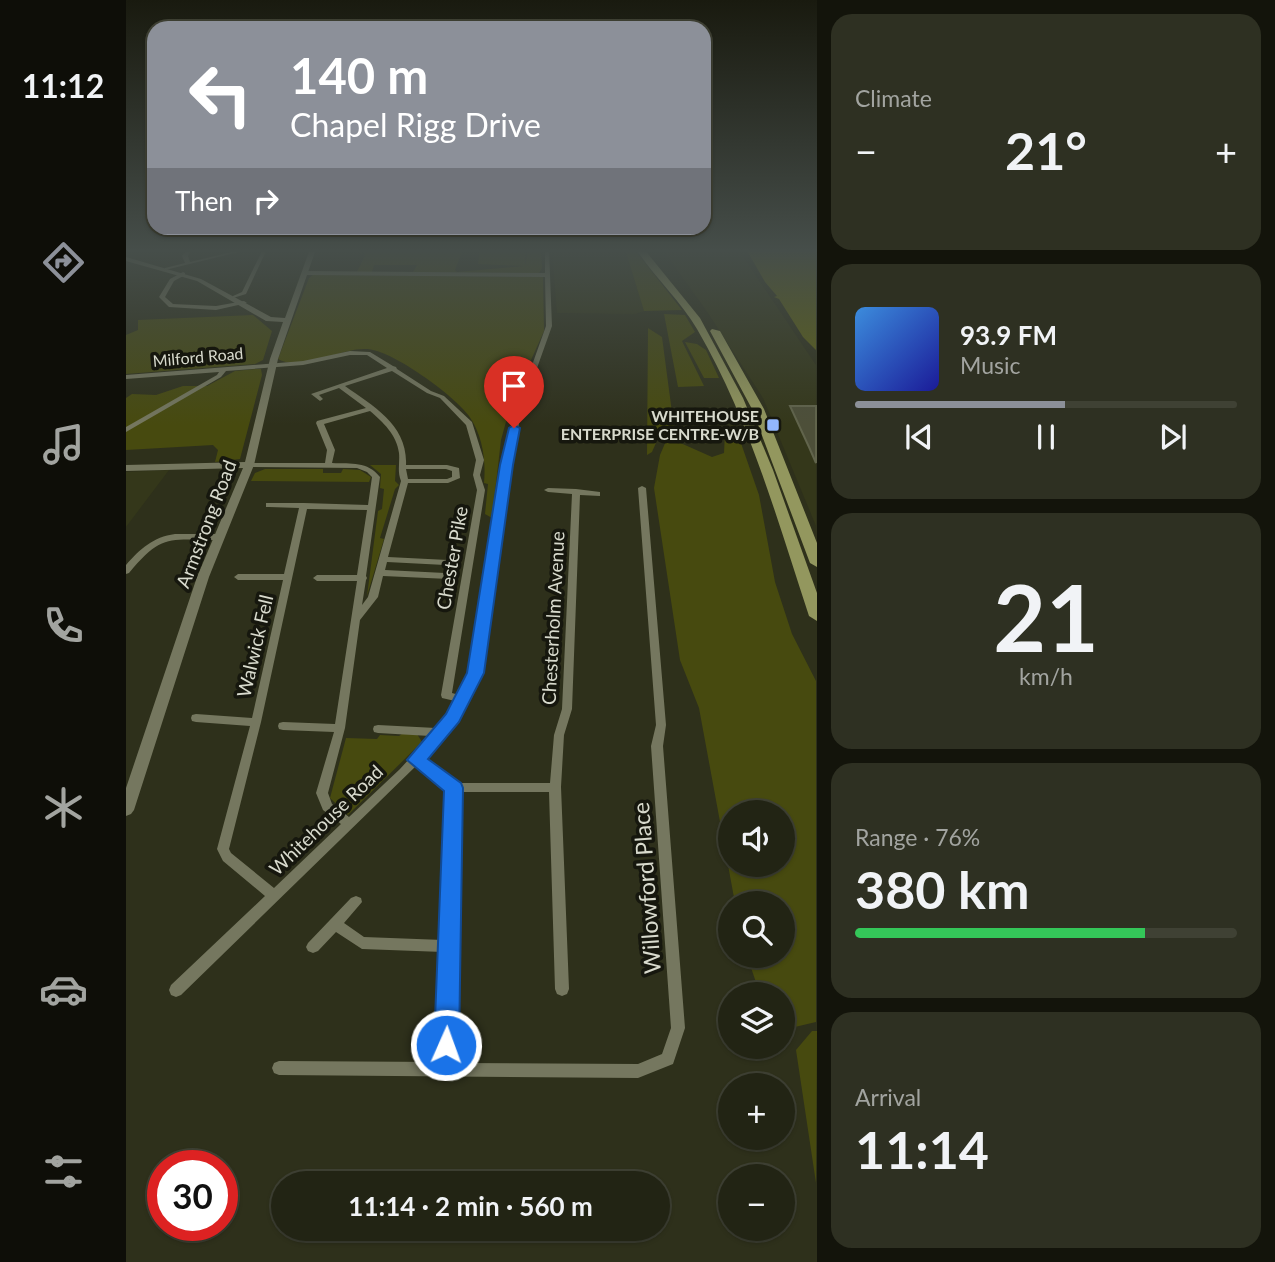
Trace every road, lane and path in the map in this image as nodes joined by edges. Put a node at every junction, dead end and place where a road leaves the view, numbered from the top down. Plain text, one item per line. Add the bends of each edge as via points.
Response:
1 (252, 308) edge
2 (292, 308) edge
3 (549, 308) edge
4 (688, 308) edge
5 (698, 308) edge
6 (287, 320) junction
7 (272, 365) junction
8 (225, 368) junction
9 (394, 368) junction
10 (126, 377) edge
11 (340, 386) junction
12 (321, 395) dead end
13 (371, 409) junction
14 (126, 430) edge
15 (249, 466) junction
16 (328, 466) junction
17 (402, 467) junction
18 (126, 468) edge
19 (405, 481) junction
20 (642, 488) dead end
21 (548, 490) dead end
22 (576, 491) junction
23 (597, 494) dead end
24 (269, 505) dead end
25 (304, 505) junction
26 (372, 508) junction
27 (218, 537) junction
28 (383, 559) junction
29 (817, 562) edge
30 (126, 571) edge
31 (380, 573) junction
32 (238, 577) dead end
33 (288, 577) junction
34 (317, 578) dead end
35 (363, 578) junction
36 (817, 616) edge
37 (355, 621) junction
38 (464, 700) junction
39 (196, 718) dead end
40 (255, 724) junction
41 (283, 726) dead end
42 (340, 728) junction
43 (378, 729) dead end
44 (441, 732) junction
45 (416, 760) junction
46 (555, 787) junction
47 (454, 788) junction
48 (126, 810) edge
49 (348, 824) junction
50 (275, 896) junction
51 (356, 902) dead end
52 (335, 924) junction
53 (449, 946) junction
54 (313, 947) dead end
55 (562, 989) dead end
56 (176, 990) dead end
57 (279, 1068) dead end
58 (446, 1070) junction

1 - 6 street via 270,319
2 - 6 street, Armstrong Road
3 - 38 street, Whitehouse Road via 549,326 519,410 506,465 475,673
4 - 36 main road via 732,384
5 - 29 main road via 754,400
6 - 7 street, Armstrong Road
7 - 8 street, Milford Road
7 - 9 street, Chester Pike via 362,352
7 - 15 street, Armstrong Road
8 - 10 street, Milford Road
8 - 14 street via 219,376
9 - 11 street
9 - 38 street, Chester Pike via 442,397 469,424 480,460 476,468 481,490 446,695
11 - 12 street
11 - 13 street
13 - 16 street via 320,424 331,450
13 - 17 street via 402,446
15 - 16 street
15 - 18 street
15 - 27 street, Armstrong Road
16 - 26 street via 358,466 374,474
17 - 19 street
17 - 19 street via 456,470 456,478 448,481
19 - 28 street
20 - 58 street, Willowford Place via 678,1028 668,1059 638,1071
21 - 22 street
22 - 23 street
22 - 46 street, Chesterholm Avenue via 568,709 559,736
24 - 25 street
25 - 26 street
25 - 33 street, Walwick Fell
26 - 35 street
27 - 30 street via 154,541
27 - 48 street, Armstrong Road
28 - 31 street
28 - 31 street via 448,563 451,569 449,576
31 - 37 street via 373,597
32 - 33 street, Walwick Fell
33 - 40 street, Walwick Fell
34 - 35 street
35 - 37 street
37 - 42 street
38 - 44 street, Whitehouse Road
39 - 40 street, Walwick Fell
40 - 50 street via 223,849
41 - 42 street
42 - 49 street via 323,793 327,807
43 - 44 street
44 - 45 street, Whitehouse Road
45 - 47 street
45 - 49 street, Whitehouse Road
46 - 47 street
46 - 55 street, Chesterholm Avenue
47 - 53 street
49 - 50 street, Whitehouse Road
50 - 56 street, Whitehouse Road
51 - 52 street
52 - 53 street via 362,943
52 - 54 street
53 - 58 street
57 - 58 street

